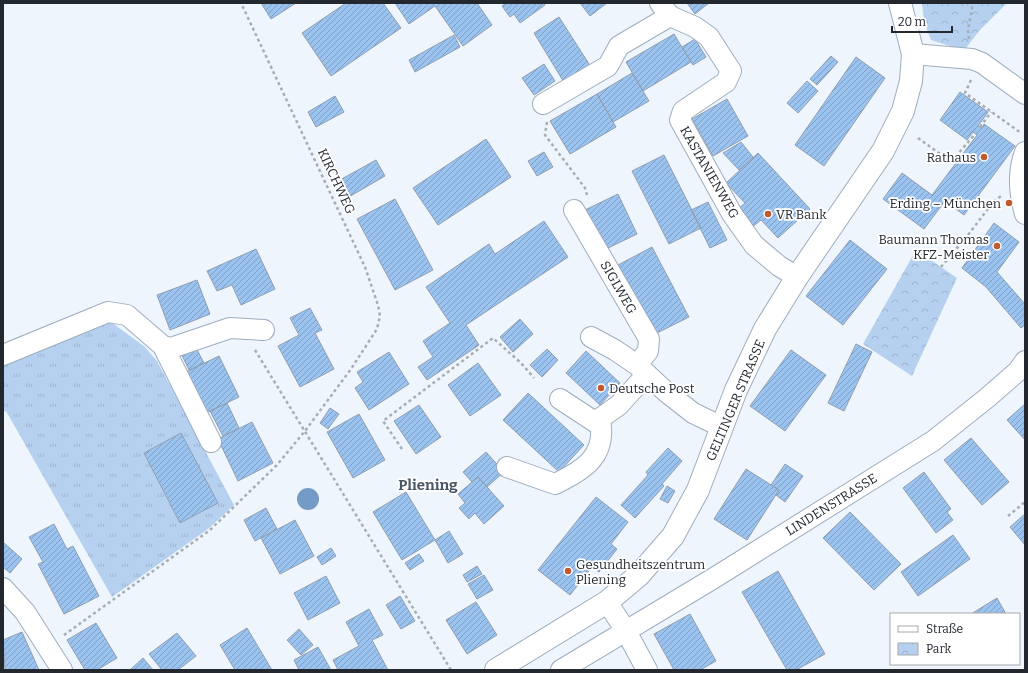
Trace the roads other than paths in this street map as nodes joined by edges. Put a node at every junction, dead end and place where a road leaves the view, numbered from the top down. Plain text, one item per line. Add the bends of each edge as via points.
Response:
1 (900, 3) edge
2 (665, 9) edge
3 (914, 54) junction
4 (1025, 94) edge
5 (543, 104) road end
6 (1025, 152) edge
7 (574, 210) road end
8 (1025, 214) edge
9 (797, 277) junction
10 (264, 330) dead end
11 (591, 336) dead end
12 (163, 346) junction
13 (3, 355) edge
14 (1025, 361) edge
15 (642, 370) junction
16 (560, 399) dead end
17 (600, 420) junction
18 (722, 427) junction
19 (211, 442) dead end
20 (507, 467) dead end
21 (3, 588) edge
22 (607, 602) junction
23 (626, 630) junction
24 (62, 670) edge
25 (496, 670) edge
26 (561, 670) edge
27 (647, 670) edge

1 - 3 main road, GELTINGER STRASSE
2 - 5 street via 619,46 608,66
2 - 9 street, KASTANIENWEG via 709,37 731,71 726,82 684,111 680,120 732,214 754,245
3 - 4 street via 972,59 982,63
3 - 9 main road, GELTINGER STRASSE via 911,81 903,111 883,151
6 - 8 street via 1021,163 1019,192
7 - 15 street, SIGLWEG via 649,339
9 - 18 main road, GELTINGER STRASSE via 774,312 750,358
10 - 12 street via 230,328 171,348
11 - 15 street
12 - 13 street via 127,315 108,312
12 - 19 street
14 - 23 street, LINDENSTRASSE via 1018,371 987,398 933,441
15 - 17 street, SIGLWEG via 619,405
15 - 18 street via 693,413
16 - 17 street via 586,418 595,422
17 - 20 street via 603,434 596,455 578,472 555,484
18 - 22 main road, GELTINGER STRASSE via 698,490 673,536 639,574
21 - 24 street via 25,612
22 - 23 street
22 - 25 main road, GELTINGER STRASSE
23 - 26 street
23 - 27 street

